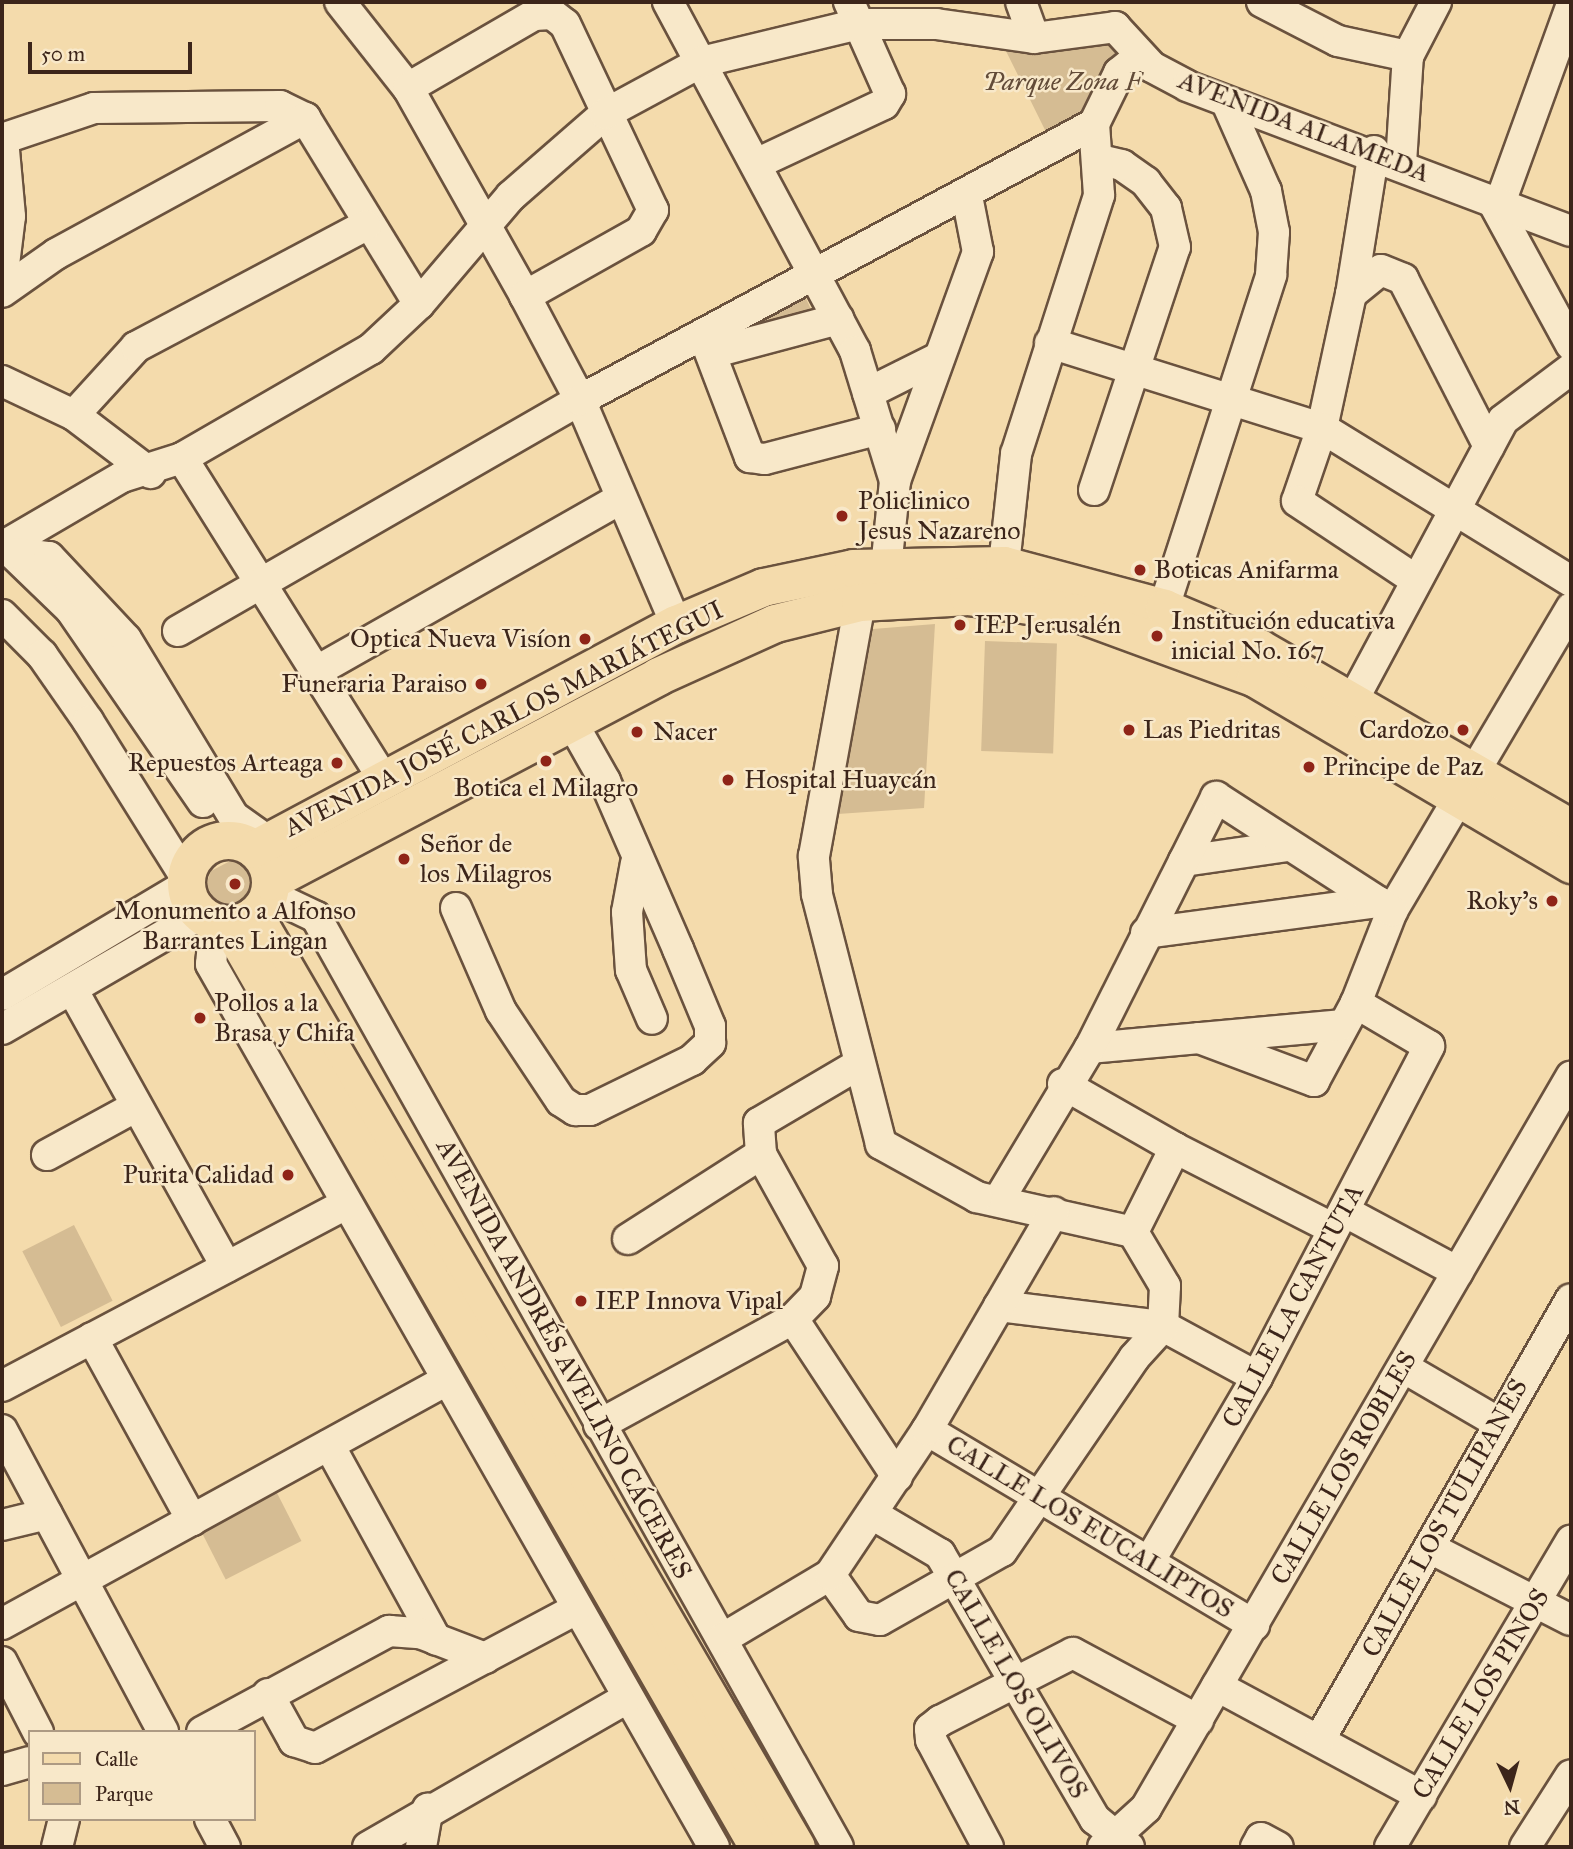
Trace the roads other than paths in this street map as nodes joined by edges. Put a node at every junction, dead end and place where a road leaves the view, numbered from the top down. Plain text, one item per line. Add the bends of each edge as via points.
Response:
1 (340, 2) edge
2 (668, 2) edge
3 (1021, 2) edge
4 (1262, 2) edge
5 (1436, 2) edge
6 (1571, 5) edge
7 (854, 13) edge
8 (1110, 14) edge
9 (1034, 38) junction
10 (1140, 56) junction
11 (1408, 56) junction
12 (701, 62) junction
13 (408, 88) junction
14 (1227, 103) junction
15 (605, 114) junction
16 (305, 118) junction
17 (1094, 124) junction
18 (2, 139) edge
19 (1374, 151) junction
20 (1101, 160) junction
21 (1401, 163) junction
22 (755, 164) junction
23 (967, 196) junction
24 (1496, 202) junction
25 (485, 224) junction
26 (366, 225) junction
27 (1570, 229) edge
28 (814, 273) junction
29 (2, 282) edge
30 (2, 292) edge
31 (1351, 294) junction
32 (525, 296) junction
33 (419, 304) junction
34 (839, 319) junction
35 (1050, 343) junction
36 (707, 344) junction
37 (1571, 345) edge
38 (938, 358) junction
39 (1134, 369) junction
40 (1571, 369) edge
41 (2, 382) edge
42 (868, 393) junction
43 (1233, 399) junction
44 (580, 400) junction
45 (74, 415) junction
46 (1322, 428) junction
47 (880, 429) junction
48 (1489, 446) junction
49 (182, 458) junction
50 (150, 473) junction
51 (895, 481) junction
52 (1094, 490) dead end
53 (618, 500) junction
54 (1452, 513) junction
55 (7, 549) edge
56 (1004, 565) junction
57 (886, 568) junction
58 (260, 579) junction
59 (1416, 580) junction
60 (1571, 581) edge
61 (860, 602) junction
62 (1571, 608) edge
63 (2, 615) edge
64 (1159, 623) junction
65 (676, 624) junction
66 (178, 631) dead end
67 (641, 645) junction
68 (317, 671) junction
69 (659, 676) junction
70 (1354, 698) junction
71 (571, 721) junction
72 (383, 779) junction
73 (1467, 784) junction
74 (1571, 828) edge
75 (1287, 846) junction
76 (1184, 861) junction
77 (636, 863) junction
78 (1571, 864) edge
79 (233, 886) junction
80 (1386, 906) junction
81 (456, 908) dead end
82 (1146, 933) junction
83 (72, 989) junction
84 (2, 995) edge
85 (1349, 1014) junction
86 (652, 1019) dead end
87 (2, 1029) edge
88 (1199, 1038) junction
89 (1090, 1048) junction
90 (859, 1064) junction
91 (1571, 1077) edge
92 (1063, 1084) junction
93 (137, 1105) junction
94 (1175, 1148) junction
95 (761, 1154) junction
96 (47, 1155) dead end
97 (999, 1200) junction
98 (344, 1205) junction
99 (1054, 1212) junction
100 (1339, 1220) junction
101 (1133, 1232) junction
102 (628, 1239) dead end
103 (228, 1267) junction
104 (1458, 1272) junction
105 (1571, 1299) edge
106 (999, 1306) junction
107 (793, 1319) junction
108 (1163, 1326) junction
109 (93, 1338) junction
110 (1403, 1367) junction
111 (1258, 1377) junction
112 (445, 1381) junction
113 (2, 1386) edge
114 (1497, 1422) junction
115 (599, 1425) junction
116 (2, 1430) edge
117 (927, 1430) junction
118 (329, 1445) junction
119 (897, 1476) junction
120 (1039, 1497) junction
121 (47, 1514) junction
122 (872, 1514) junction
123 (192, 1520) junction
124 (2, 1525) edge
125 (1571, 1541) edge
126 (1430, 1548) junction
127 (1149, 1562) junction
128 (831, 1575) junction
129 (954, 1575) junction
130 (83, 1580) junction
131 (1535, 1602) junction
132 (575, 1610) junction
133 (1571, 1620) edge
134 (2, 1624) edge
135 (1254, 1625) junction
136 (722, 1639) junction
137 (436, 1640) junction
138 (485, 1658) junction
139 (2, 1662) edge
140 (1013, 1678) junction
141 (1217, 1686) junction
142 (268, 1694) junction
143 (627, 1698) junction
144 (1198, 1720) junction
145 (37, 1730) edge
146 (162, 1730) edge
147 (205, 1730) edge
148 (1321, 1737) junction
149 (28, 1763) edge
150 (2, 1770) edge
151 (1571, 1774) edge
152 (1420, 1796) junction
153 (428, 1809) junction
154 (64, 1821) edge
155 (211, 1821) edge
156 (1118, 1843) edge
157 (1531, 1845) edge
158 (57, 1847) edge
159 (225, 1847) edge
160 (368, 1847) edge
161 (421, 1847) edge
162 (714, 1847) edge
163 (758, 1847) edge
164 (796, 1847) edge
165 (838, 1847) edge
166 (988, 1847) edge
167 (1390, 1847) edge

1 - 13 street
2 - 12 street
3 - 9 street
4 - 11 street via 1338,41
5 - 11 street
6 - 24 street
7 - 9 street, AVENIDA ALAMEDA
7 - 12 street, AVENIDA ALAMEDA
7 - 22 street via 888,82 884,104
8 - 9 street, AVENIDA ALAMEDA
8 - 10 street, AVENIDA ALAMEDA
10 - 14 street, AVENIDA ALAMEDA
10 - 17 street via 1119,73
11 - 21 street
12 - 15 street, AVENIDA ALAMEDA
12 - 22 street
13 - 15 street via 534,15 552,14 565,24
13 - 25 street
14 - 19 street, AVENIDA ALAMEDA
14 - 43 street via 1266,191 1274,232 1271,275
15 - 25 street, AVENIDA ALAMEDA
15 - 32 street via 653,210 651,221
16 - 18 street via 280,106 94,108
16 - 26 street
16 - 30 street via 55,254
17 - 20 street
17 - 23 street
18 - 29 street via 10,216
19 - 21 street, AVENIDA ALAMEDA
19 - 31 street
20 - 35 street via 1091,223
20 - 39 street via 1122,164 1146,182 1166,208 1175,247
21 - 24 street, AVENIDA ALAMEDA
22 - 28 street
23 - 28 street
23 - 38 street via 978,252
24 - 27 street, AVENIDA ALAMEDA
24 - 37 street
25 - 32 street
25 - 33 street, AVENIDA ALAMEDA
26 - 33 street
26 - 45 street via 136,348
28 - 34 street
28 - 36 street
31 - 46 street
31 - 48 street via 1381,270 1403,279
32 - 44 street
33 - 49 street, AVENIDA ALAMEDA via 371,349
34 - 36 street
34 - 42 street
35 - 39 street
35 - 56 street via 1016,454
36 - 44 street
36 - 47 street via 750,457 765,459
38 - 42 street
38 - 51 street
39 - 43 street
39 - 52 street
40 - 48 street via 1515,406
41 - 45 street
42 - 47 street
43 - 46 street
43 - 64 street
44 - 53 street
44 - 58 street
45 - 50 street
46 - 54 street
46 - 59 street via 1297,500
47 - 51 street
48 - 54 street
49 - 50 street, AVENIDA ALAMEDA
49 - 58 street
50 - 55 street, AVENIDA ALAMEDA via 122,477
51 - 57 street
53 - 65 street
53 - 68 street
54 - 59 street
54 - 60 street
55 - 79 street, AVENIDA ANDRÉS AVELINO CÁCERES via 71,610
55 - 79 street via 49,557 126,639 234,817
56 - 57 main road, AVENIDA JOSÉ CARLOS MARIÁTEGUI
56 - 64 main road, AVENIDA JOSÉ CARLOS MARIÁTEGUI
57 - 65 main road, AVENIDA JOSÉ CARLOS MARIÁTEGUI via 853,568 763,587
58 - 66 street
58 - 68 street
59 - 70 street
61 - 64 main road, AVENIDA JOSÉ CARLOS MARIÁTEGUI via 1016,600
61 - 69 main road, AVENIDA JOSÉ CARLOS MARIÁTEGUI via 775,623
61 - 90 street via 814,856 817,894
62 - 73 street
63 - 79 street, AVENIDA ANDRÉS AVELINO CÁCERES
64 - 70 main road, AVENIDA JOSÉ CARLOS MARIÁTEGUI
64 - 73 main road, AVENIDA JOSÉ CARLOS MARIÁTEGUI
65 - 67 main road, AVENIDA JOSÉ CARLOS MARIÁTEGUI
67 - 69 main road
67 - 72 main road, AVENIDA JOSÉ CARLOS MARIÁTEGUI
68 - 72 street
69 - 71 main road, AVENIDA JOSÉ CARLOS MARIÁTEGUI
70 - 73 main road, AVENIDA JOSÉ CARLOS MARIÁTEGUI
71 - 77 street via 605,781
71 - 79 main road, AVENIDA JOSÉ CARLOS MARIÁTEGUI
72 - 79 main road, AVENIDA JOSÉ CARLOS MARIÁTEGUI
73 - 74 main road, AVENIDA JOSÉ CARLOS MARIÁTEGUI
73 - 78 main road, AVENIDA JOSÉ CARLOS MARIÁTEGUI
73 - 80 street
75 - 76 street
75 - 76 street via 1216,797
75 - 80 street
76 - 82 street
77 - 81 street via 705,1015 710,1043 692,1060 590,1110 561,1101 501,1011
77 - 86 street via 627,912 631,970
79 - 83 street, AVENIDA JOSÉ CARLOS MARIÁTEGUI
79 - 84 street, AVENIDA JOSÉ CARLOS MARIÁTEGUI
79 - 98 street via 211,964
79 - 115 street, AVENIDA ANDRÉS AVELINO CÁCERES via 316,917
79 - 163 main road, AVENIDA ANDRÉS AVELINO CÁCERES
79 - 164 main road, AVENIDA ANDRÉS AVELINO CÁCERES
80 - 82 street
80 - 85 street
82 - 89 street
83 - 87 street, AVENIDA JOSÉ CARLOS MARIÁTEGUI
83 - 93 street
85 - 88 street
85 - 88 street via 1314,1081
85 - 100 street, CALLE LA CANTUTA via 1429,1046
88 - 89 street
89 - 92 street
90 - 95 street via 767,1113 759,1123
90 - 97 street via 881,1144 977,1197
91 - 104 street, CALLE LOS ROBLES
92 - 94 street
92 - 97 street
93 - 96 street
93 - 103 street
94 - 100 street
94 - 101 street
95 - 102 street
95 - 107 street via 823,1266 816,1296
97 - 99 street
98 - 103 street
98 - 112 street
99 - 101 street
99 - 106 street
100 - 104 street
100 - 111 street, CALLE LA CANTUTA
101 - 108 street via 1165,1286
103 - 109 street
104 - 110 street, CALLE LOS ROBLES
105 - 114 street, CALLE LOS TULIPANES
106 - 108 street
106 - 117 street
107 - 115 street
107 - 119 street
108 - 111 street
108 - 120 street via 1134,1358
109 - 113 street
109 - 123 street
110 - 114 street
110 - 135 street, CALLE LOS ROBLES
111 - 127 street, CALLE LA CANTUTA
112 - 118 street
112 - 132 street
114 - 126 street, CALLE LOS TULIPANES
115 - 136 street, AVENIDA ANDRÉS AVELINO CÁCERES
116 - 121 street
117 - 119 street
117 - 120 street, CALLE LOS EUCALIPTOS
118 - 123 street
118 - 137 street
119 - 122 street
120 - 127 street, CALLE LOS EUCALIPTOS
120 - 129 street via 1002,1551
121 - 124 street
121 - 130 street
122 - 128 street
122 - 129 street, CALLE LOS OLIVOS via 940,1554
123 - 130 street
125 - 131 street, CALLE LOS PINOS
126 - 131 street
126 - 148 street, CALLE LOS TULIPANES
127 - 135 street, CALLE LOS EUCALIPTOS
128 - 129 street via 859,1616 880,1619
128 - 136 street
129 - 140 street, CALLE LOS OLIVOS
130 - 134 street
130 - 146 street
131 - 133 street
131 - 152 street, CALLE LOS PINOS
132 - 138 street
132 - 143 street
135 - 141 street, CALLE LOS ROBLES
136 - 165 street, AVENIDA ANDRÉS AVELINO CÁCERES
137 - 138 street
137 - 142 street via 389,1631
138 - 142 street via 315,1748 294,1741
139 - 145 street
140 - 144 street via 1073,1653
140 - 156 street, CALLE LOS OLIVOS via 1095,1819
140 - 166 street via 930,1729 931,1740
141 - 144 street, CALLE LOS ROBLES
141 - 148 street
142 - 147 street
143 - 153 street
143 - 162 street
144 - 156 street, CALLE LOS ROBLES via 1146,1808
148 - 152 street
149 - 150 street
151 - 157 street
152 - 167 street, CALLE LOS PINOS
153 - 160 street
153 - 161 street
154 - 158 street
155 - 159 street

